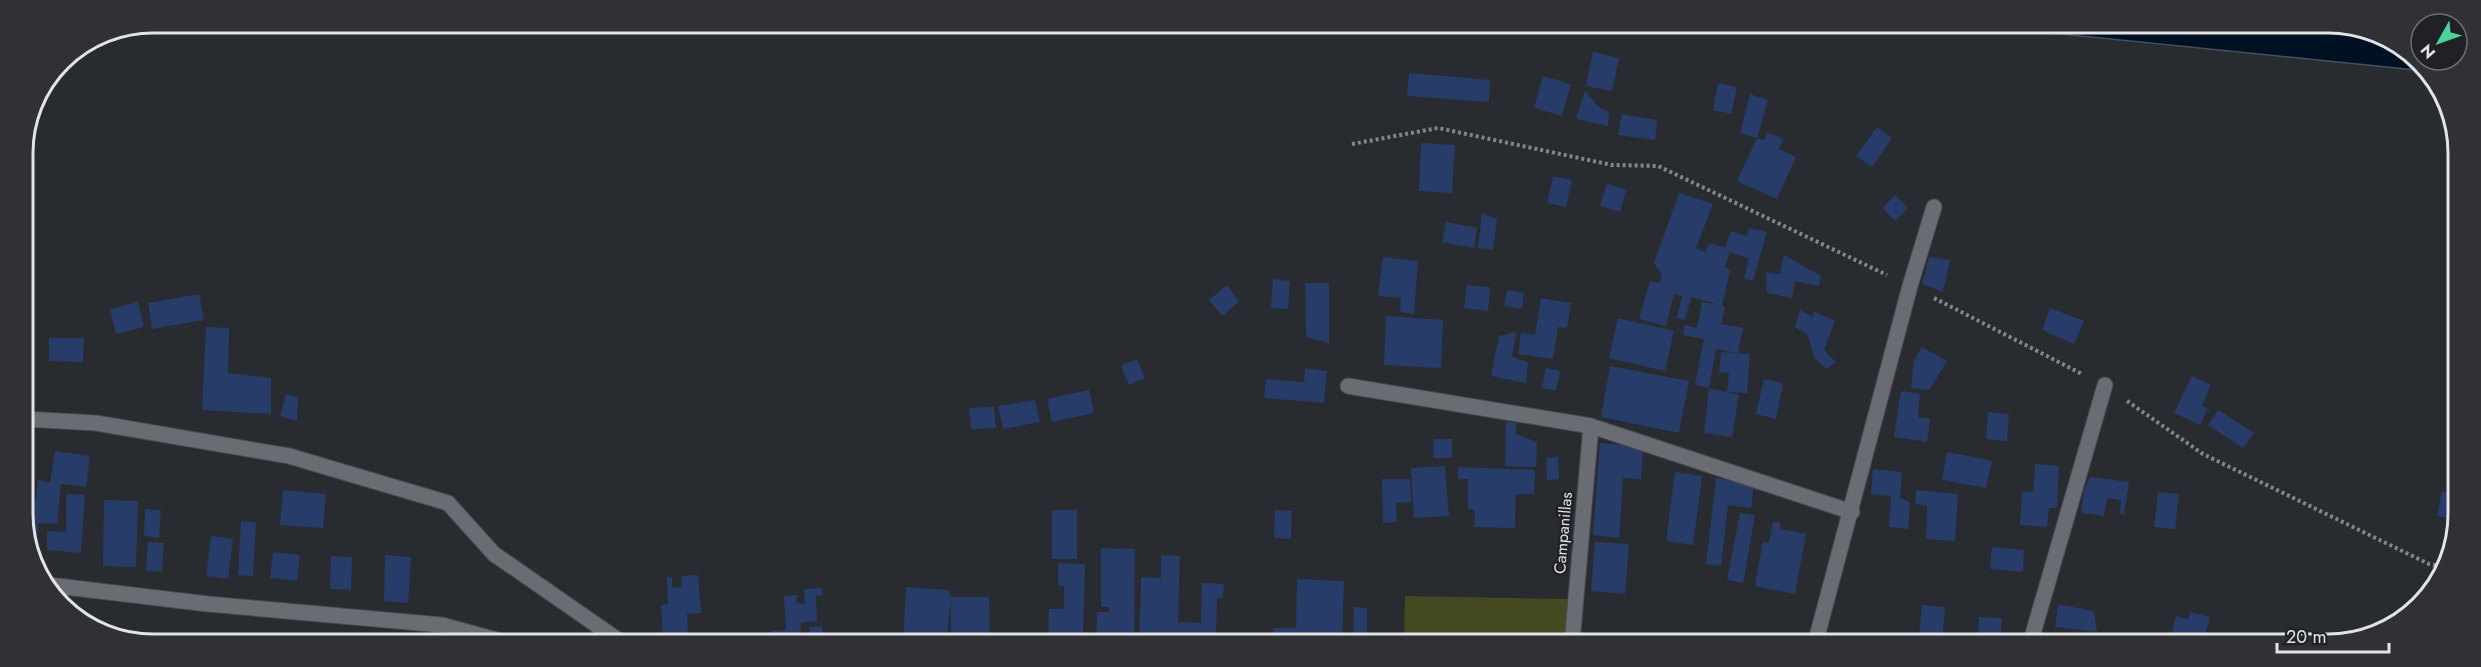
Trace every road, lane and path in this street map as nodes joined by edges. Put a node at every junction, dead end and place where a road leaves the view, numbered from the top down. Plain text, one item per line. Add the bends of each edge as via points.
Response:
1 (1934, 207) dead end
2 (2105, 385) dead end
3 (1348, 386) dead end
4 (33, 419) edge
5 (1590, 426) junction
6 (1852, 512) junction
7 (57, 586) edge
8 (475, 634) edge
9 (609, 634) edge
10 (1573, 634) edge
11 (1818, 634) edge
12 (2033, 634) edge

1 - 6 street
2 - 12 street
3 - 5 street
4 - 9 street via 96,423 289,456 448,503 494,554
5 - 6 street
5 - 10 street, Campanillas
6 - 11 street
7 - 8 street via 442,625

